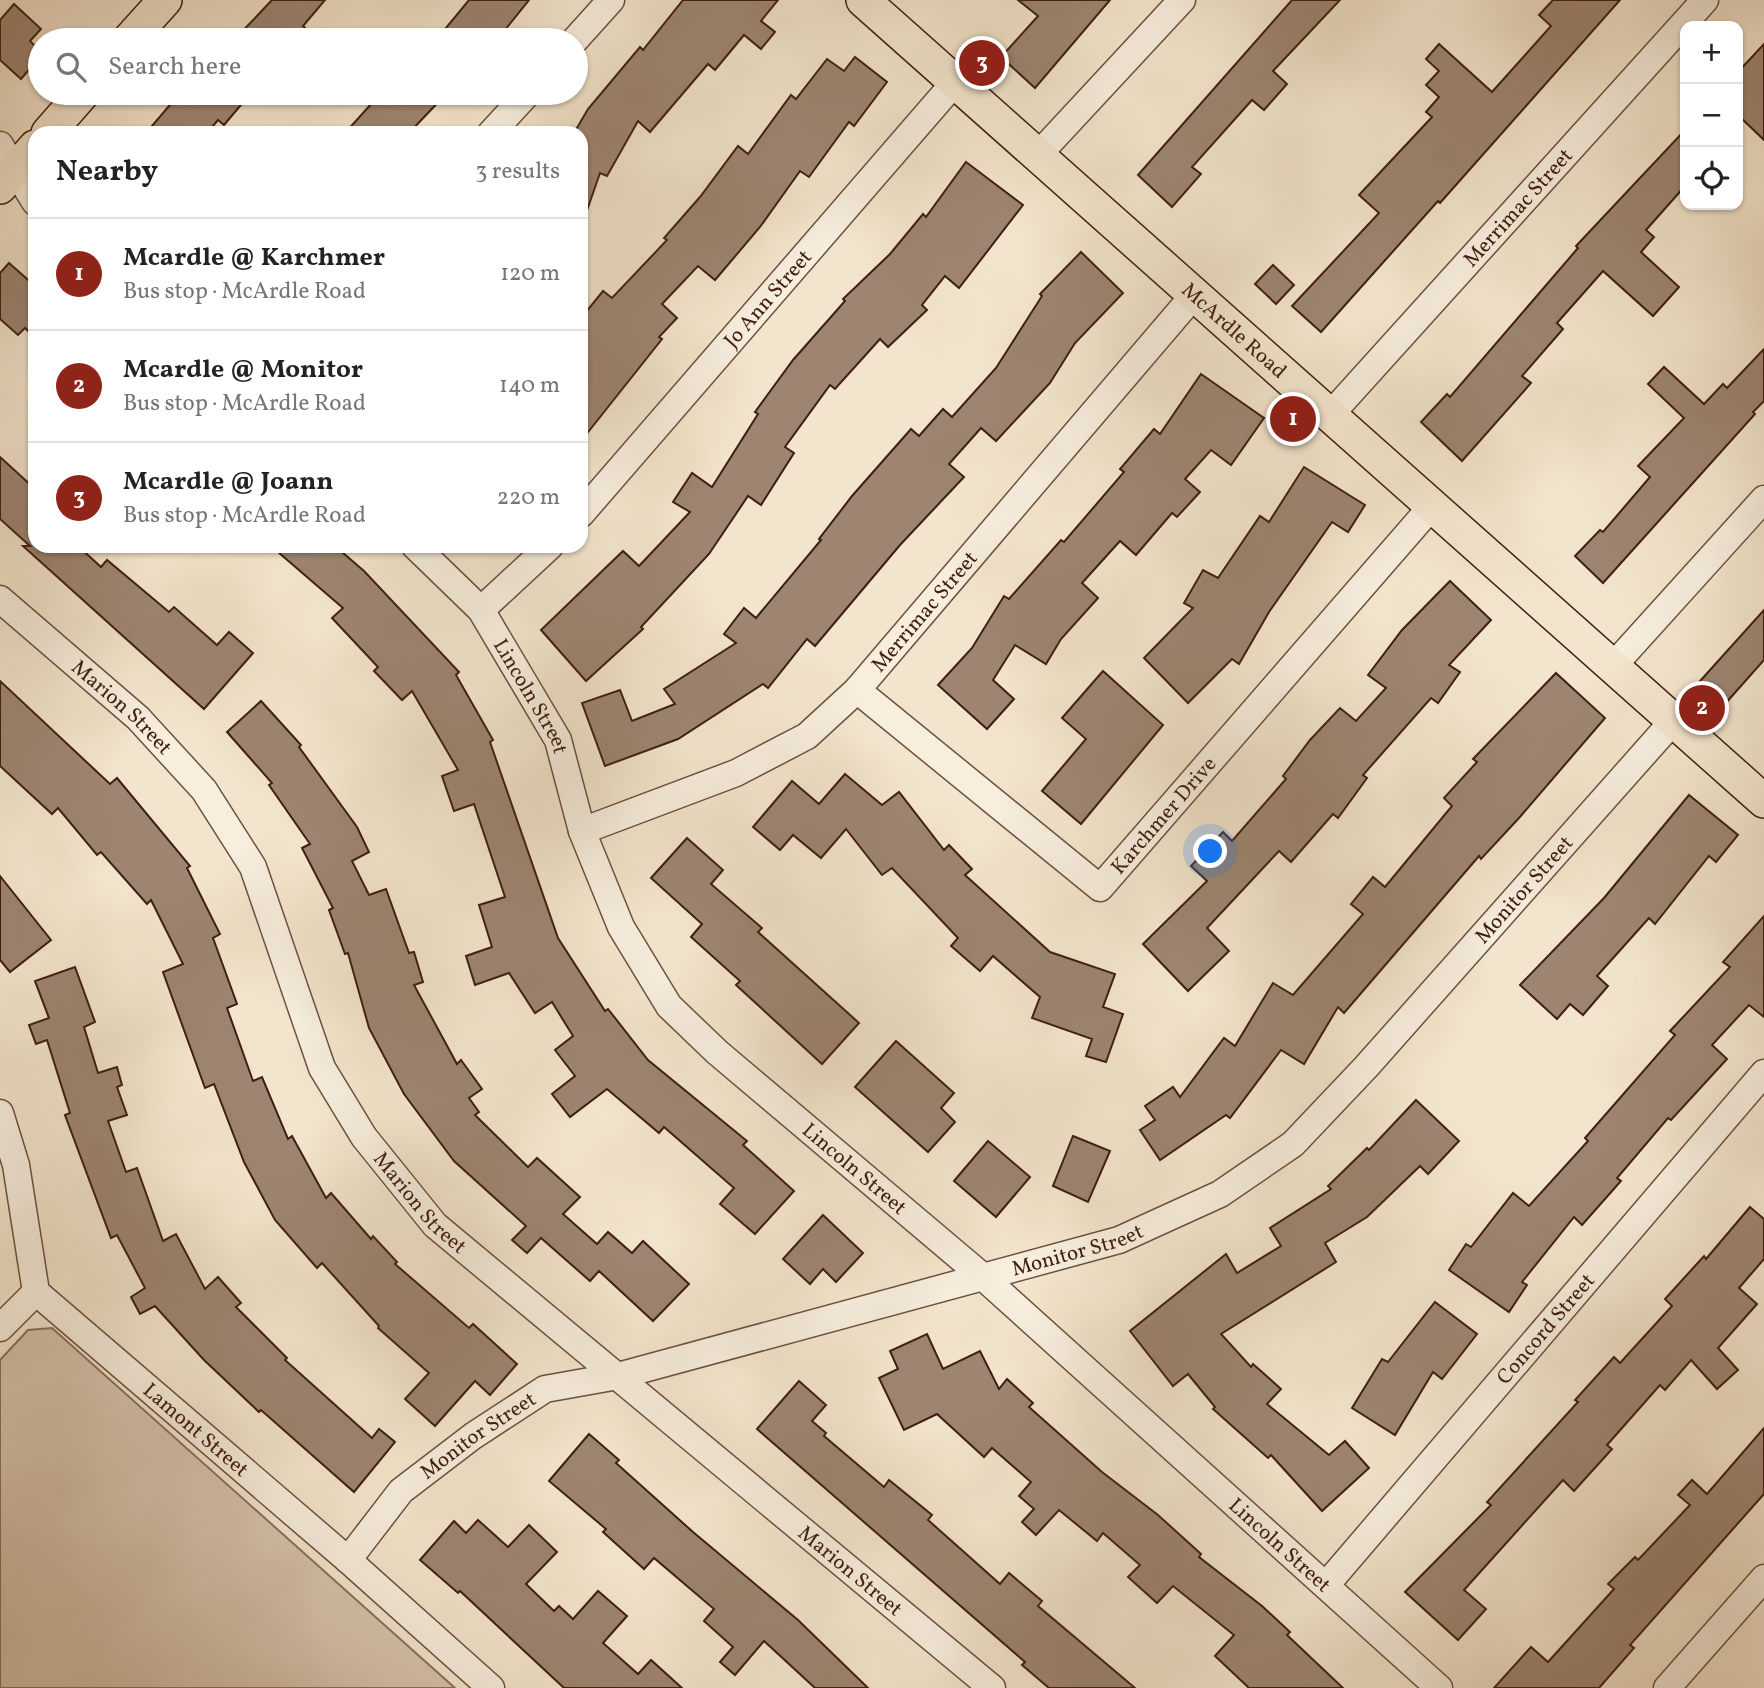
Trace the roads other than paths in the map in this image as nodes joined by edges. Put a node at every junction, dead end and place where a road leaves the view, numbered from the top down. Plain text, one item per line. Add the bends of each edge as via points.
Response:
1 (165, 0) edge
2 (611, 0) edge
3 (863, 0) edge
4 (1182, 0) edge
5 (1705, 0) edge
6 (140, 28) edge
7 (586, 28) edge
8 (955, 82) junction
9 (72, 105) edge
10 (517, 105) edge
11 (54, 126) edge
12 (497, 126) edge
13 (1038, 155) junction
14 (12, 163) edge
15 (28, 190) edge
16 (1195, 295) junction
17 (1330, 415) junction
18 (1764, 499) edge
19 (588, 506) edge
20 (1432, 506) junction
21 (422, 553) edge
22 (542, 553) edge
23 (0, 599) edge
24 (481, 610) junction
25 (1613, 666) junction
26 (858, 690) junction
27 (1674, 720) junction
28 (1764, 801) edge
29 (582, 831) junction
30 (1764, 1073) edge
31 (0, 1113) edge
32 (982, 1276) junction
33 (36, 1292) junction
34 (0, 1328) edge
35 (618, 1376) junction
36 (348, 1560) junction
37 (1764, 1578) edge
38 (1327, 1584) junction
39 (491, 1688) edge
40 (992, 1688) edge
41 (1439, 1688) edge
42 (1667, 1688) edge

1 - 6 main road
2 - 7 street
3 - 8 main road, McArdle Road
4 - 13 street
5 - 17 street, Merrimac Street
8 - 13 main road, McArdle Road
8 - 19 street, Jo Ann Street
9 - 11 main road
10 - 12 street
13 - 16 main road, McArdle Road
14 - 15 street
16 - 17 main road, McArdle Road
16 - 26 street, Merrimac Street
17 - 20 main road, McArdle Road
18 - 25 street
20 - 25 main road, McArdle Road
20 - 26 street, Karchmer Drive via 1100,888
21 - 24 street, Lincoln Street
22 - 24 street
23 - 35 street, Marion Street via 138,718 204,790 254,867 322,1068 363,1137 435,1225
24 - 29 street, Lincoln Street via 558,740
25 - 27 main road, McArdle Road
26 - 29 street, Merrimac Street via 807,736 737,774
27 - 28 main road, McArdle Road
27 - 32 street, Monitor Street via 1293,1144 1220,1194 1119,1240
29 - 32 street, Lincoln Street via 621,927 669,1006
30 - 38 street, Concord Street
31 - 33 street via 16,1165
32 - 35 street, Monitor Street
32 - 38 street, Lincoln Street
33 - 34 street
33 - 36 street, Lamont Street
35 - 36 street, Monitor Street via 545,1389 473,1436 401,1491
35 - 40 street, Marion Street
36 - 39 street, Lamont Street
37 - 42 street
38 - 41 street, Lincoln Street

